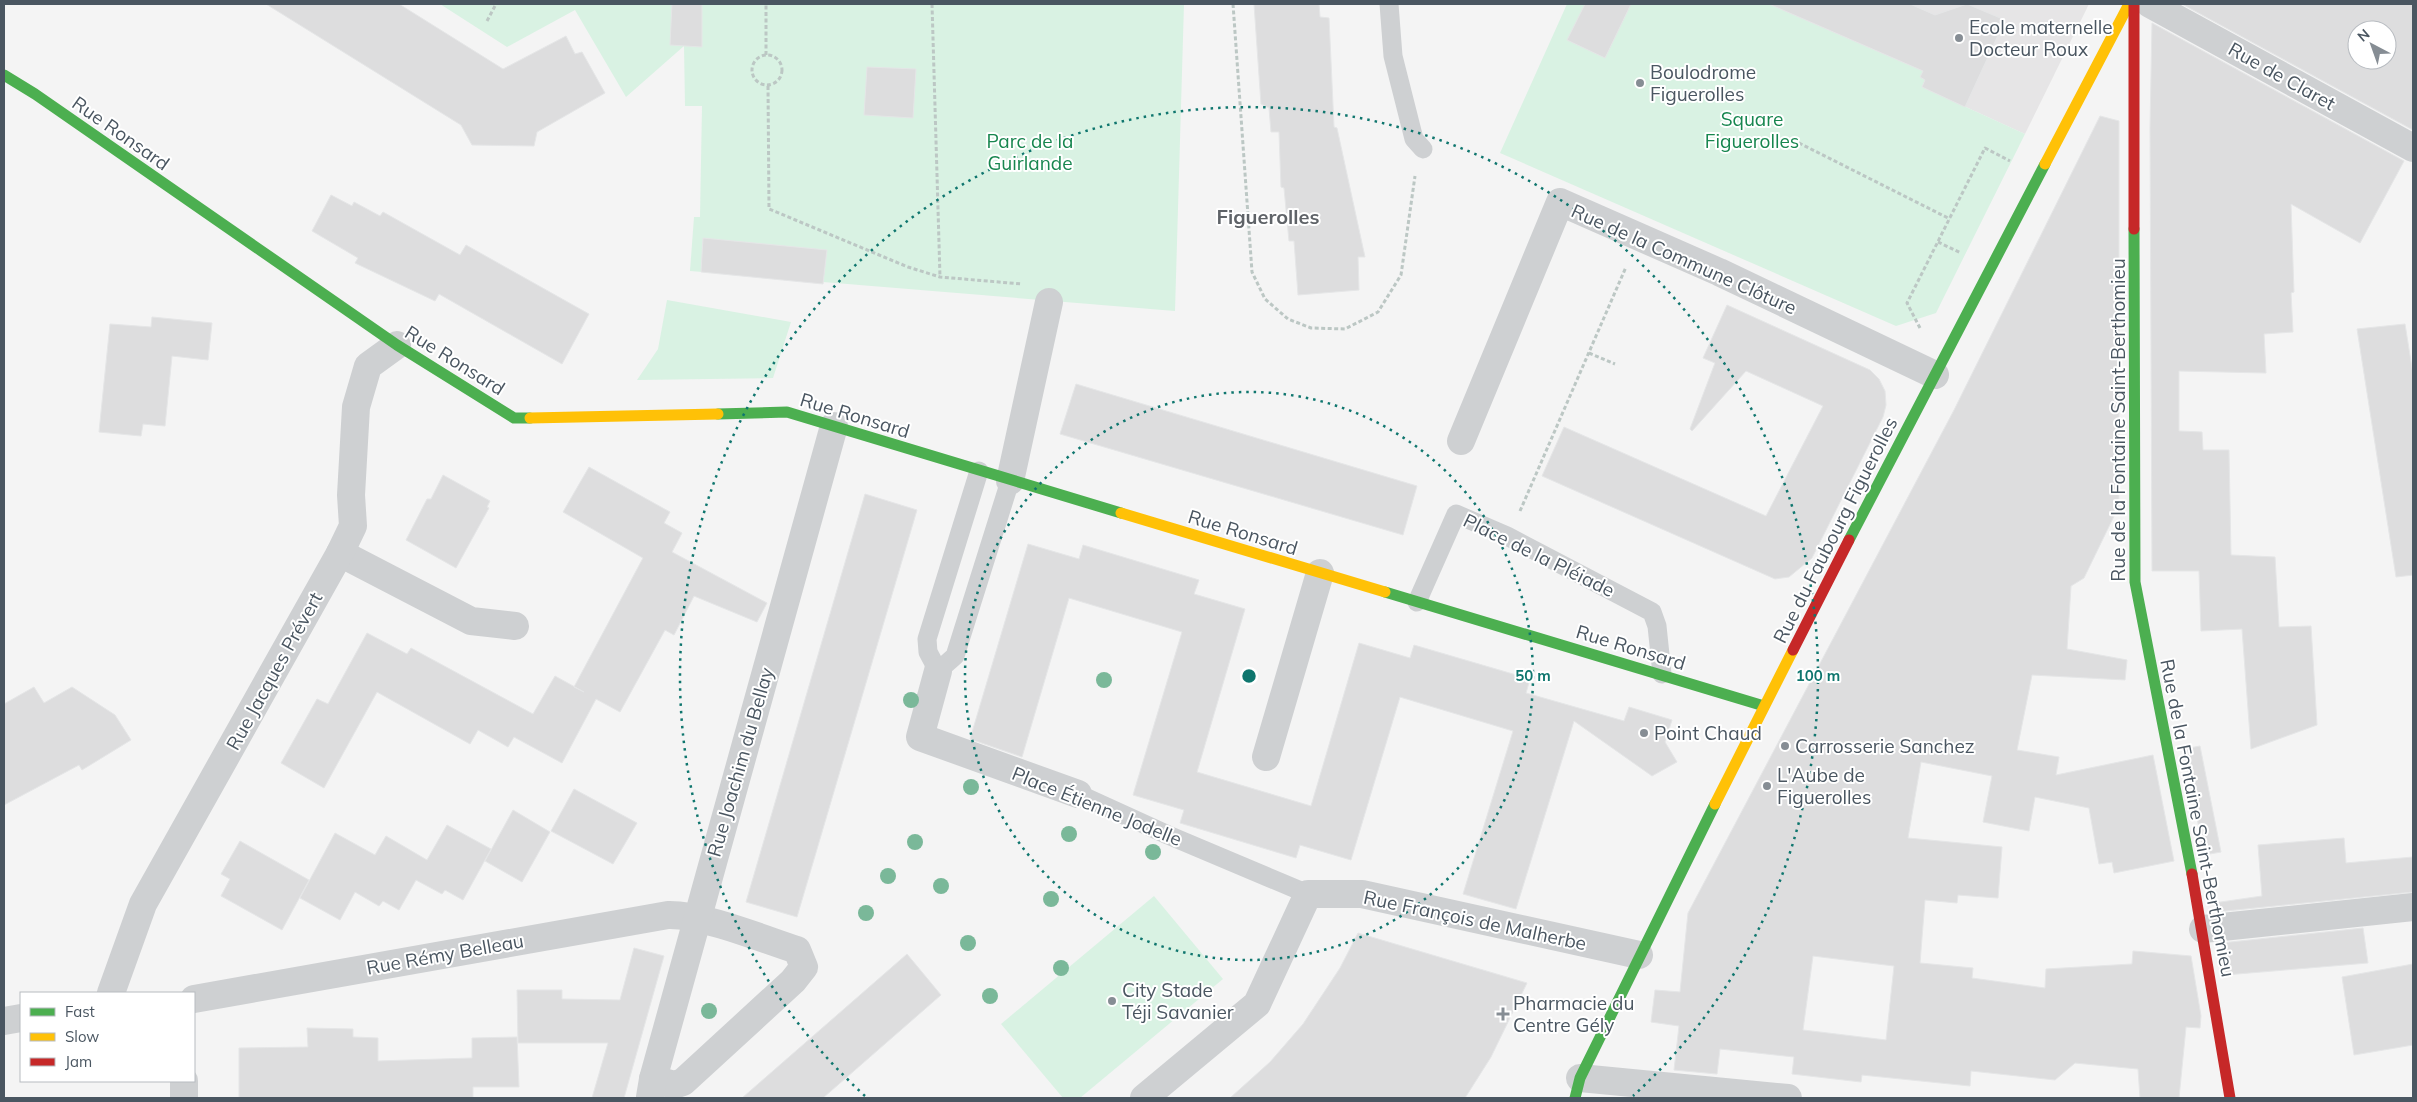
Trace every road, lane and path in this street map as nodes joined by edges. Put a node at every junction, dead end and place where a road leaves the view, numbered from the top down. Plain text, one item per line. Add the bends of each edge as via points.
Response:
1 (496, 4) edge
2 (766, 4) edge
3 (932, 4) edge
4 (1232, 4) edge
5 (1389, 4) edge
6 (2130, 4) edge
7 (2134, 4) edge
8 (2150, 4) edge
9 (487, 21) dead end
10 (766, 55) junction
11 (4, 75) edge
12 (768, 86) junction
13 (1793, 140) dead end
14 (2413, 148) edge
15 (1423, 149) joint
16 (2011, 162) dead end
17 (1950, 219) junction
18 (1639, 236) junction
19 (1938, 242) junction
20 (1966, 256) dead end
21 (940, 277) junction
22 (1049, 302) joint
23 (1915, 320) dead end
24 (397, 345) junction
25 (1589, 352) junction
26 (1615, 364) dead end
27 (1935, 375) junction
28 (834, 426) junction
29 (1461, 441) dead end
30 (979, 471) junction
31 (1010, 480) junction
32 (1507, 536) junction
33 (340, 553) junction
34 (1320, 573) junction
35 (1417, 602) junction
36 (515, 626) dead end
37 (938, 671) junction
38 (1662, 674) junction
39 (1764, 706) junction
40 (1266, 757) dead end
41 (1078, 794) joint
42 (1308, 894) junction
43 (2413, 907) edge
44 (697, 918) junction
45 (2203, 929) junction
46 (1639, 955) junction
47 (111, 992) edge
48 (195, 999) edge
49 (20, 1018) edge
50 (4, 1021) edge
51 (184, 1082) edge
52 (1578, 1088) edge
53 (652, 1089) edge
54 (184, 1098) edge
55 (1144, 1098) edge
56 (1788, 1098) edge
57 (2230, 1098) edge

1 - 9 path
2 - 10 path
3 - 21 path
4 - 15 path via 1252,272 1266,299 1288,319 1311,328 1344,329 1378,312 1401,275 1416,170
5 - 15 lane via 1393,56 1414,139
6 - 27 street, Rue du Faubourg Figuerolles
7 - 45 street, Rue de la Fontaine Saint-Berthomieu via 2135,582
8 - 14 street, Rue de Claret
10 - 12 path via 776,58 782,67 778,82
10 - 12 path via 754,61 751,70 756,81
11 - 24 street, Rue Ronsard
12 - 21 path via 768,209 908,268
13 - 17 path
16 - 17 path via 1985,148
17 - 19 path
18 - 25 path
18 - 27 street, Rue de la Commune Clôture
18 - 29 street, Rue de la Commune Clôture via 1560,202
19 - 20 path
19 - 23 path via 1908,303
21 - 22 path via 1051,286
22 - 31 street
24 - 28 street, Rue Ronsard via 514,418 788,412
24 - 33 street, Rue Jacques Prévert via 368,366 356,407 351,495 354,526
25 - 26 path
25 - 32 path
27 - 39 street, Rue du Faubourg Figuerolles
28 - 30 street, Rue Ronsard
28 - 44 street, Rue Joachim du Bellay
30 - 31 street, Rue Ronsard
30 - 37 lane via 927,639 928,652
31 - 34 street, Rue Ronsard
31 - 37 lane via 955,656
32 - 35 lane, Place de la Pléiade via 1456,514
32 - 38 lane, Place de la Pléiade via 1652,612 1657,626
33 - 36 street via 471,621
33 - 47 street, Rue Jacques Prévert via 143,904
34 - 35 street, Rue Ronsard
34 - 40 street
35 - 38 street, Rue Ronsard
37 - 41 street, Place Étienne Jodelle via 920,737
38 - 39 street, Rue Ronsard
39 - 46 street, Rue du Faubourg Figuerolles
41 - 42 lane, Place Étienne Jodelle via 1168,836
42 - 46 street, Rue François de Malherbe via 1362,894
42 - 55 street via 1257,1004
43 - 45 street
44 - 48 street, Rue Rémy Belleau via 668,915
44 - 53 street, Rue Joachim du Bellay
44 - 53 street, Rue Rémy Belleau via 797,950 804,967 793,981 682,1082
45 - 57 street, Rue de la Fontaine Saint-Berthomieu
46 - 52 street, Rue du Faubourg Figuerolles
49 - 50 street
51 - 54 street
52 - 56 street

